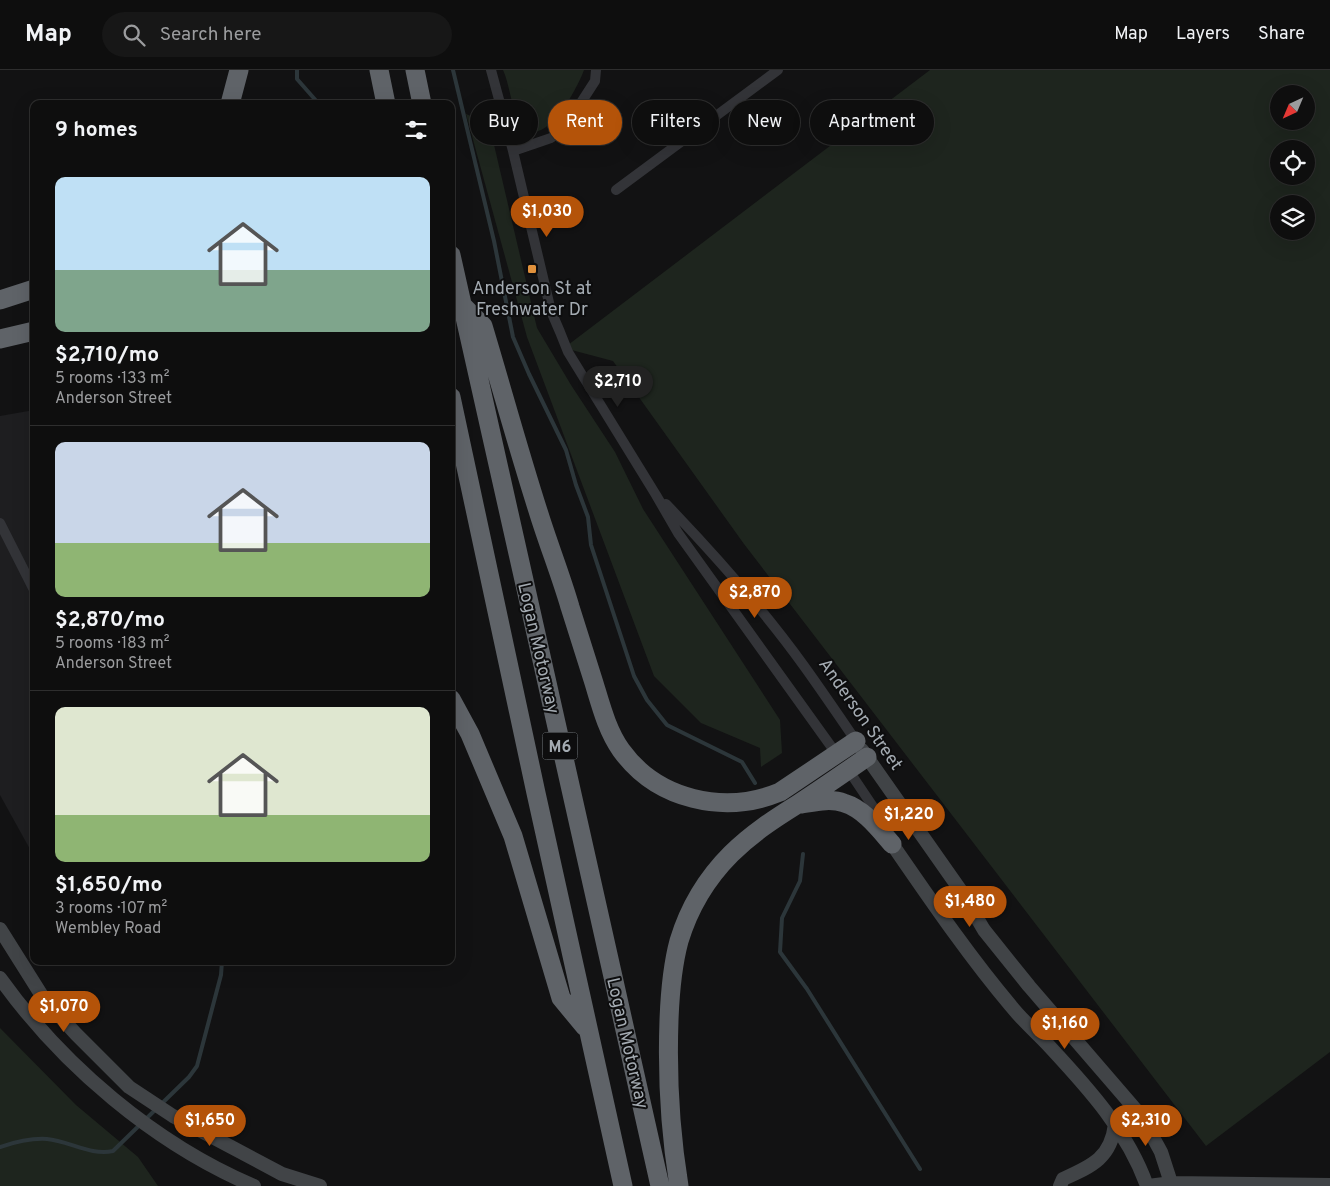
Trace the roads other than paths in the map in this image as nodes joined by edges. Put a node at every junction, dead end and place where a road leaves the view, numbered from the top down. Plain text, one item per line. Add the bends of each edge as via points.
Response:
1 (239, 70) edge
2 (379, 70) edge
3 (415, 70) edge
4 (491, 70) edge
5 (596, 70) edge
6 (778, 70) edge
7 (231, 100) edge
8 (385, 100) edge
9 (421, 100) edge
10 (513, 151) junction
11 (616, 190) dead end
12 (455, 274) edge
13 (30, 290) edge
14 (0, 300) edge
15 (462, 305) junction
16 (30, 332) edge
17 (0, 339) edge
18 (455, 416) edge
19 (656, 495) junction
20 (0, 523) edge
21 (30, 582) edge
22 (455, 707) edge
23 (856, 741) junction
24 (837, 754) junction
25 (867, 757) junction
26 (848, 770) junction
27 (797, 805) junction
28 (892, 844) junction
29 (0, 929) edge
30 (0, 978) edge
31 (587, 1030) junction
32 (1115, 1124) junction
33 (1172, 1184) edge
34 (1330, 1185) edge
35 (254, 1186) edge
36 (320, 1186) edge
37 (622, 1186) edge
38 (660, 1186) edge
39 (679, 1186) edge
40 (1060, 1186) edge
41 (1147, 1186) edge

1 - 7 highway
2 - 8 highway
3 - 9 highway
4 - 10 street, Anderson Street
5 - 10 street via 595,81 564,129 551,138
6 - 11 street
10 - 19 street, Anderson Street via 551,311 568,352
12 - 15 highway, Logan Motorway / M6
13 - 14 highway
15 - 24 highway via 483,326 539,515 605,719 621,750 654,782 677,794 732,803 780,792
15 - 38 highway, Logan Motorway / M6
16 - 17 highway
18 - 31 highway, Logan Motorway / M6
19 - 23 street, Anderson Street via 765,615
19 - 24 street, Anderson Street via 678,533
20 - 21 street
22 - 31 highway via 474,743 512,836 561,998
23 - 24 highway
23 - 25 main road, Anderson Street
24 - 26 street, Anderson Street
25 - 26 highway
25 - 33 main road, Anderson Street via 961,891 984,930 1142,1117 1161,1152
26 - 27 highway
26 - 28 street, Anderson Street via 885,824
27 - 28 highway via 821,801 845,803 874,824
27 - 39 highway via 746,840 718,869 693,907 679,941 672,977 668,1058 671,1126
28 - 32 main road, Anderson Street via 1011,1007 1090,1092
29 - 36 main road via 44,999 129,1087 172,1116 282,1174
30 - 35 main road via 50,1039 114,1100 210,1164
31 - 37 highway, Logan Motorway / M6
32 - 40 main road via 1114,1138 1104,1154 1081,1171 1063,1179
32 - 41 main road, Anderson Street via 1139,1163
33 - 34 main road
33 - 41 main road

